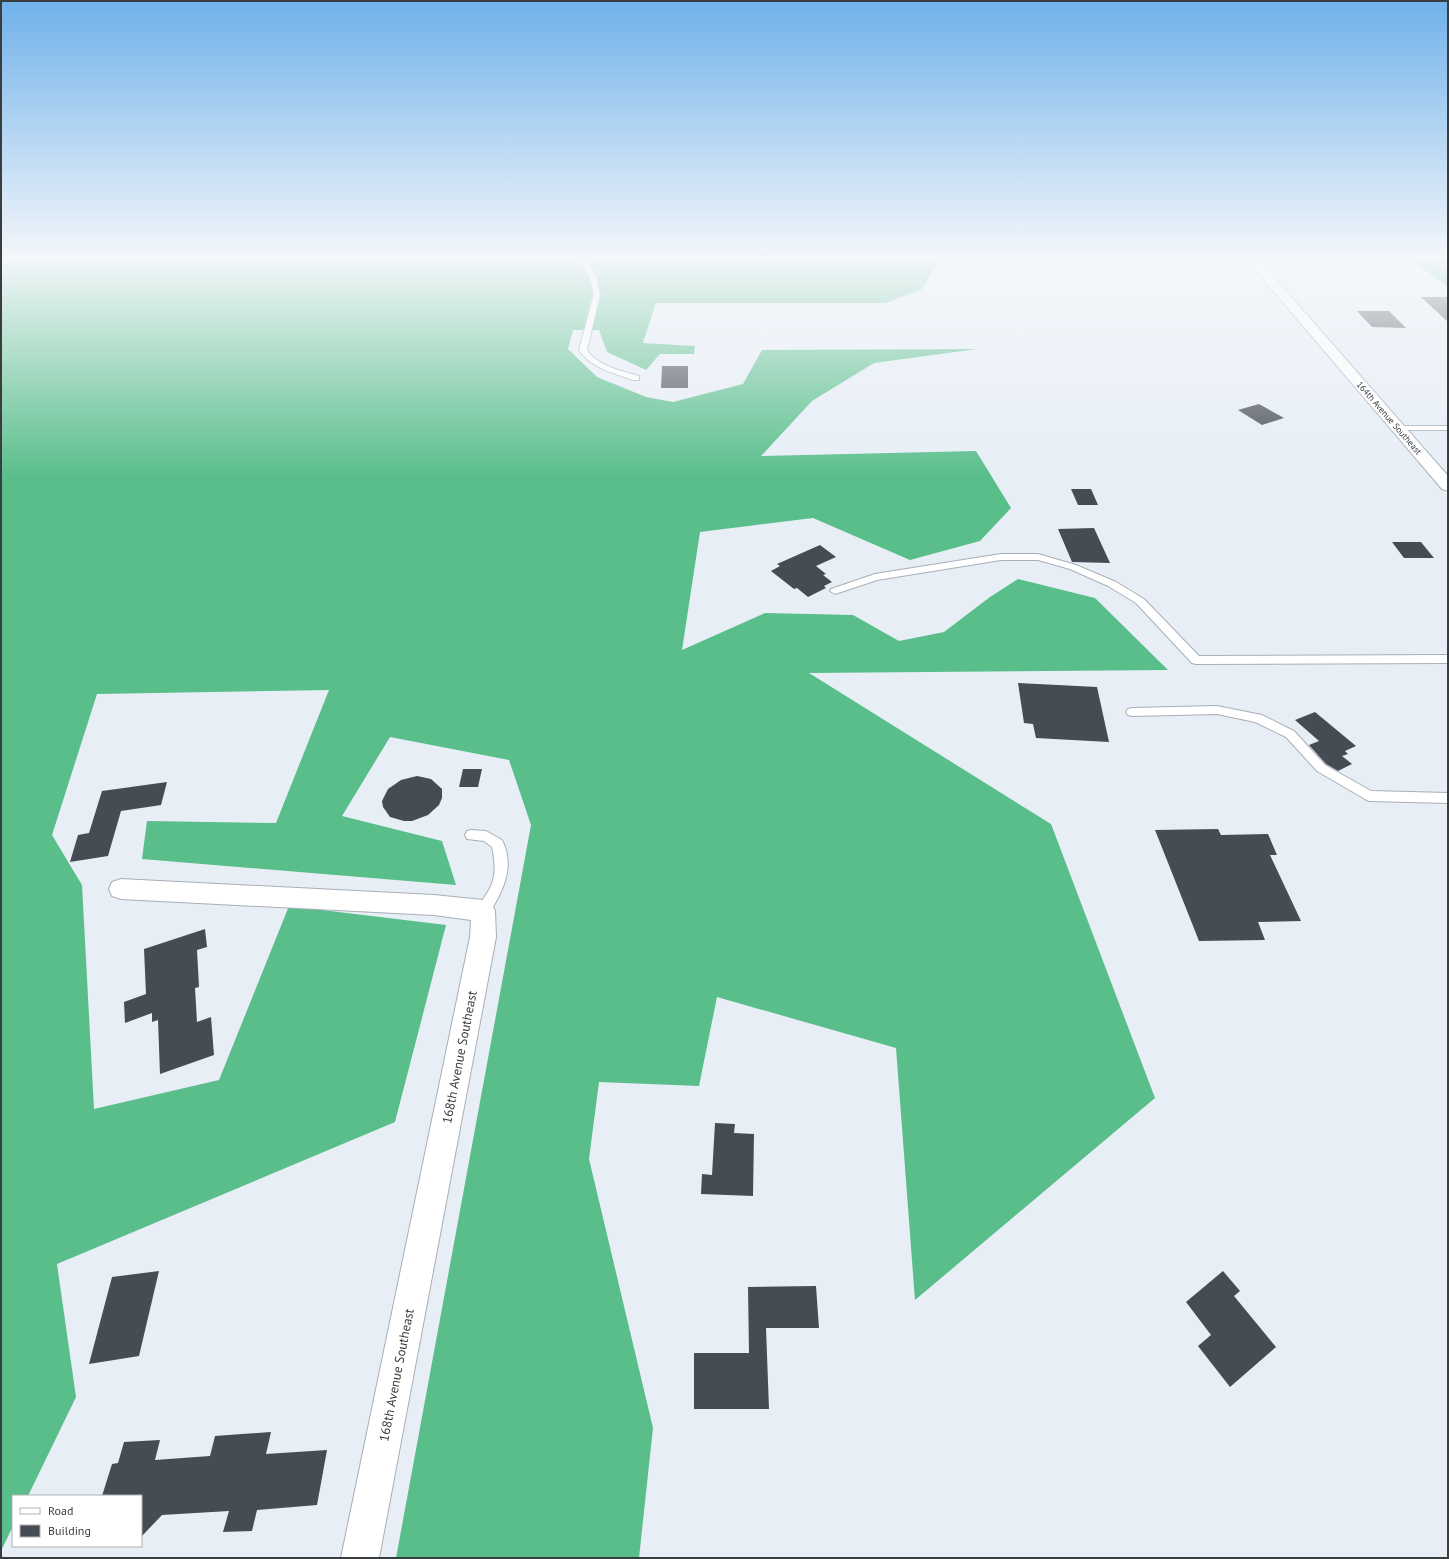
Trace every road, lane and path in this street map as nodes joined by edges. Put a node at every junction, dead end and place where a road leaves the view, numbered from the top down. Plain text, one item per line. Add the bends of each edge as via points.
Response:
1 (588, 332) edge
2 (1314, 332) edge
3 (636, 378) dead end
4 (1397, 428) junction
5 (1448, 428) edge
6 (1448, 486) edge
7 (835, 591) dead end
8 (1448, 659) edge
9 (1132, 712) dead end
10 (1448, 798) edge
11 (471, 835) dead end
12 (121, 889) dead end
13 (484, 912) junction
14 (360, 1558) edge

1 - 3 lane via 583,350 585,356
2 - 4 street, 164th Avenue Southeast
4 - 5 lane
4 - 6 street, 164th Avenue Southeast
7 - 8 lane via 875,577 1001,557 1038,557 1073,567 1112,584 1140,601 1196,660
9 - 10 lane via 1217,710 1258,718 1290,734 1321,768 1369,796
11 - 13 lane via 486,836 498,844 502,860 501,877 496,892
12 - 13 street via 434,905
13 - 14 street, 168th Avenue Southeast via 483,937

